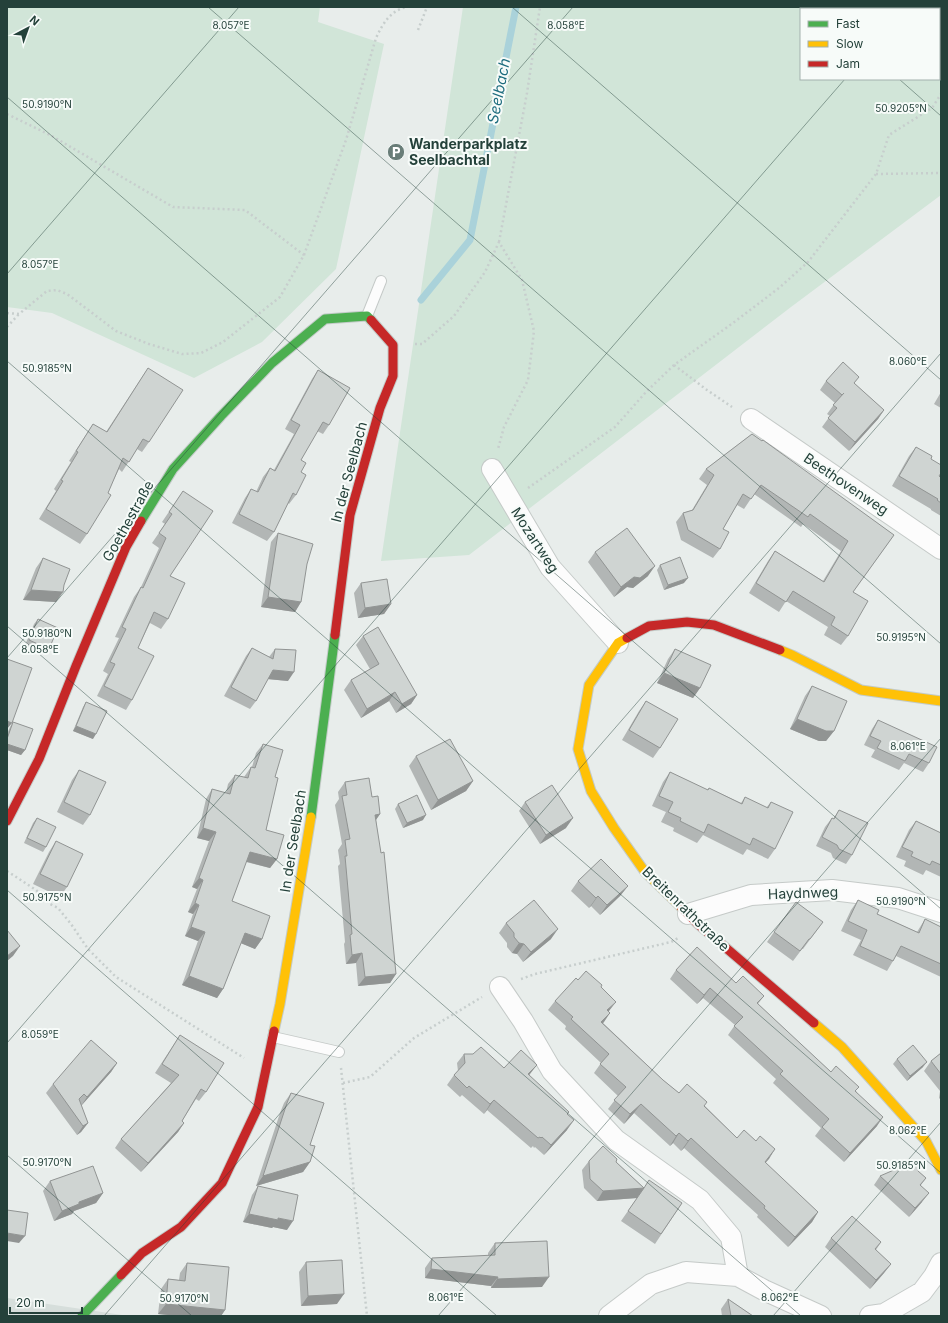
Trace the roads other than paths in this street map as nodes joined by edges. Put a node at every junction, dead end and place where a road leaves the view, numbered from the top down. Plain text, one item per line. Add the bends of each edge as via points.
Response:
1 (381, 281) dead end
2 (367, 316) junction
3 (751, 419) road end
4 (492, 469) road end
5 (941, 549) edge
6 (618, 642) junction
7 (941, 700) edge
8 (7, 821) edge
9 (941, 912) edge
10 (688, 914) junction
11 (500, 988) road end
12 (273, 1037) junction
13 (340, 1052) road end
14 (941, 1170) edge
15 (939, 1274) edge
16 (738, 1276) junction
17 (82, 1316) edge
18 (609, 1316) edge
19 (821, 1316) edge
20 (870, 1316) edge

1 - 2 lane
2 - 8 street, Goethestraße via 325,319 272,363 173,469 126,547 39,759
2 - 12 street, In der Seelbach via 393,344 394,376 380,408 350,515 315,795
3 - 5 street, Beethovenweg
4 - 6 street, Mozartweg via 550,567
6 - 7 street, Breitenrathstraße via 649,626 687,622 714,625 792,655 861,690
6 - 10 street, Breitenrathstraße via 589,685 578,749 591,791 614,828 645,872
9 - 10 street, Haydnweg via 898,898 832,890 751,895
10 - 14 street, Breitenrathstraße via 842,1047 926,1141
11 - 16 street via 552,1071 616,1140 700,1200 731,1238
12 - 13 lane
12 - 17 street, In der Seelbach via 258,1107 222,1183 181,1226 142,1253
15 - 20 street via 922,1292 884,1314
16 - 18 street via 686,1272 650,1284
16 - 19 street

